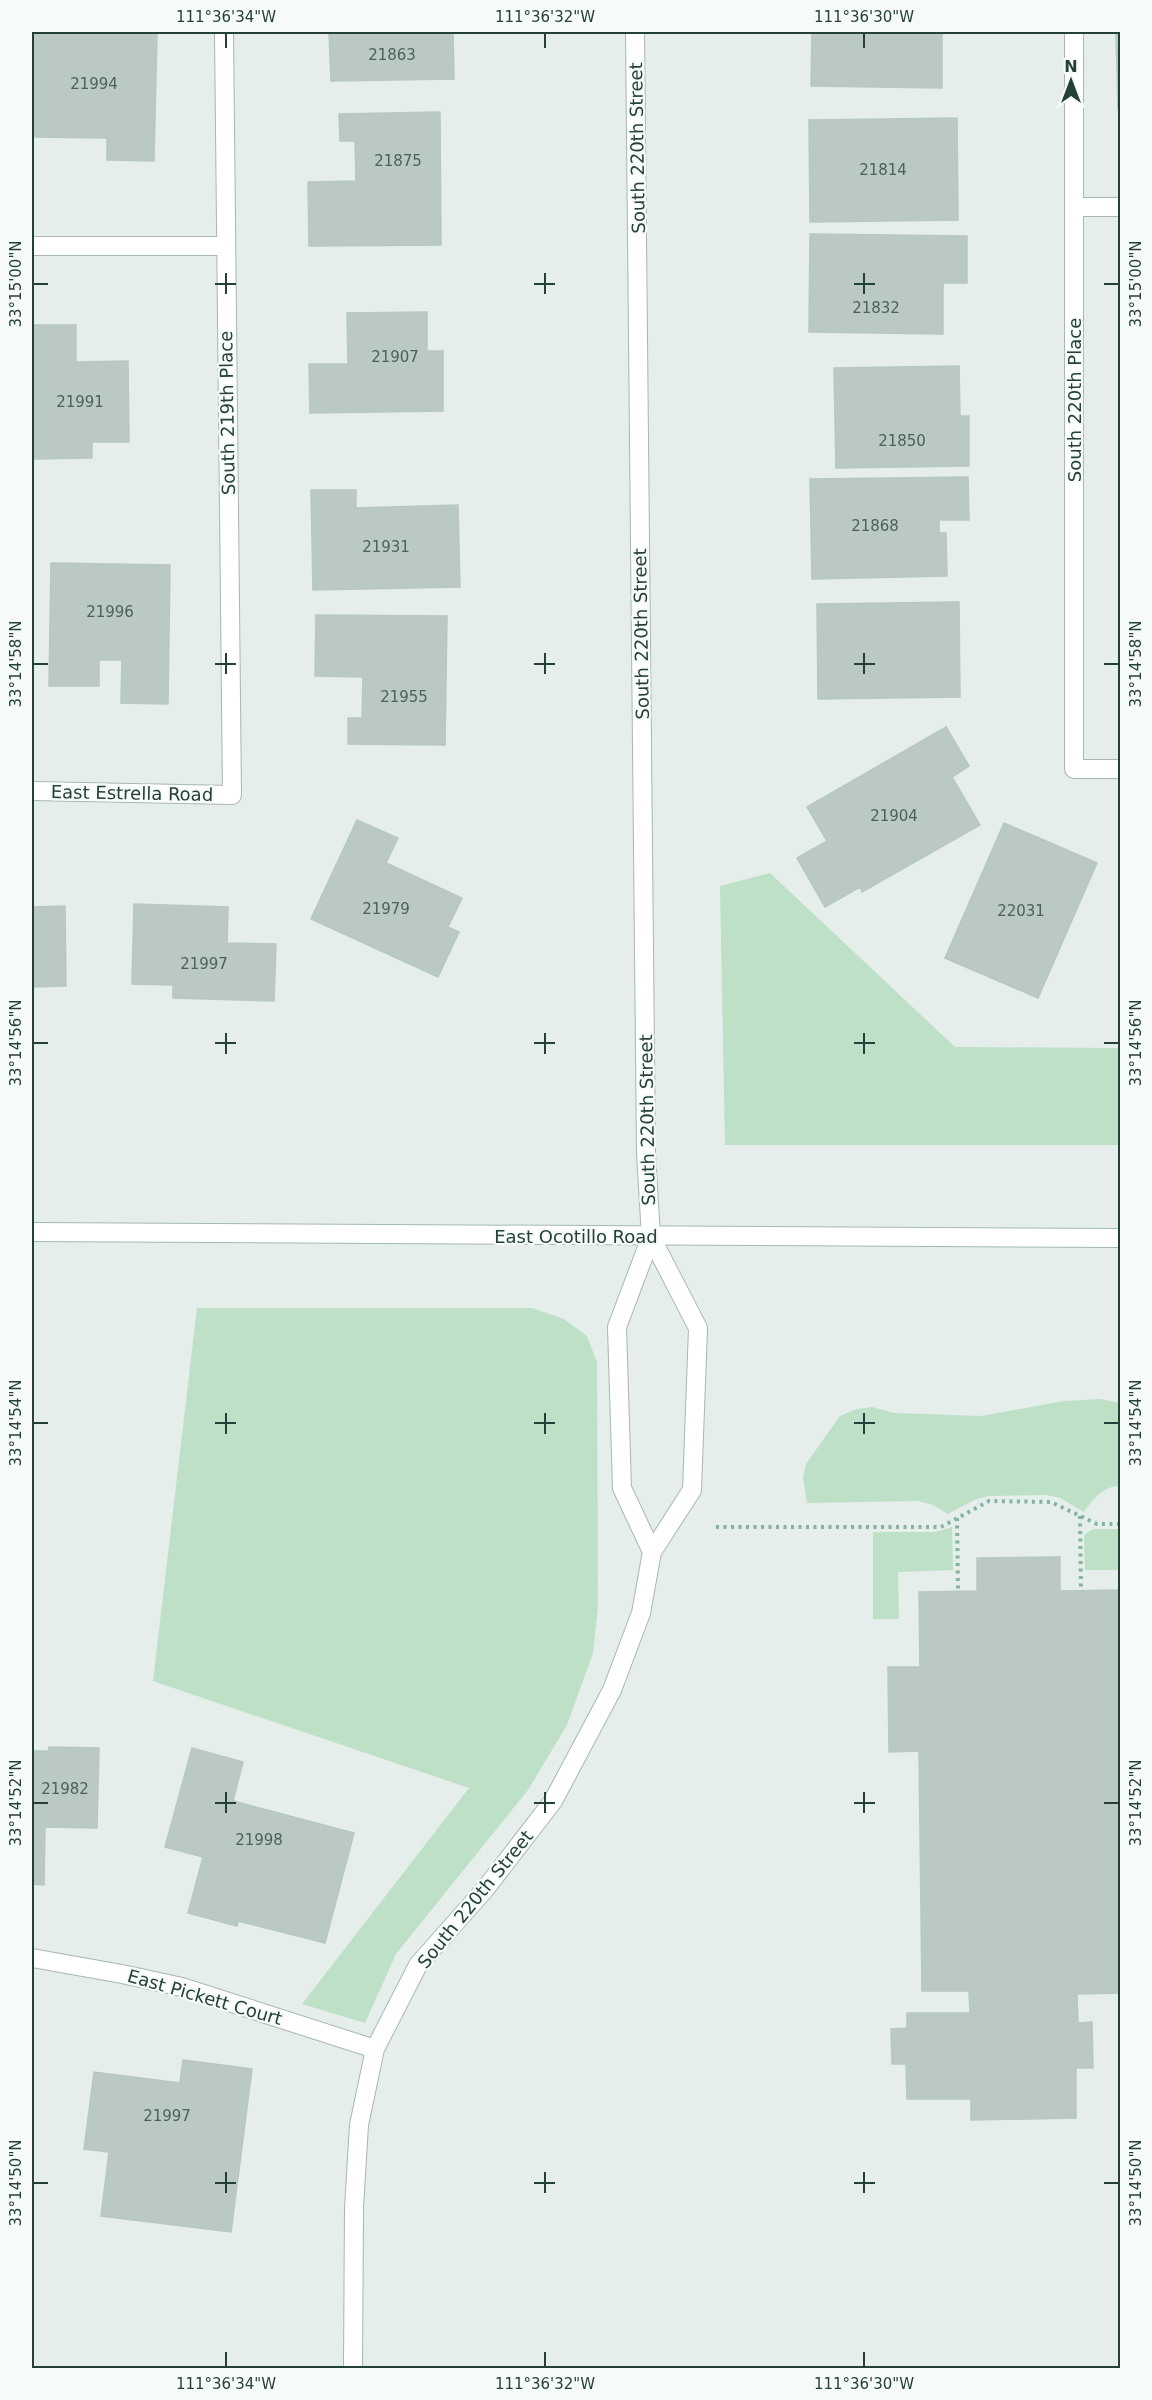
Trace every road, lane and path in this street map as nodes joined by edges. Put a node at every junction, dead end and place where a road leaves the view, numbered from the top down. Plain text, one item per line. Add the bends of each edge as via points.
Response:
1 (224, 32) edge
2 (635, 32) edge
3 (1074, 32) edge
4 (1074, 207) junction
5 (1120, 207) edge
6 (32, 246) edge
7 (225, 246) junction
8 (1120, 769) edge
9 (32, 791) edge
10 (232, 795) joint
11 (32, 1232) edge
12 (651, 1237) junction
13 (1120, 1238) edge
14 (1080, 1516) junction
15 (957, 1518) junction
16 (1120, 1524) edge
17 (716, 1527) dead end
18 (652, 1552) junction
19 (1081, 1591) dead end
20 (958, 1592) dead end
21 (32, 1958) edge
22 (375, 2049) junction
23 (352, 2368) edge

1 - 7 street, South 219th Place
2 - 12 street, South 220th Street via 646,1153
3 - 4 street, South 220th Place
4 - 5 street
4 - 8 street, South 220th Place via 1074,769
6 - 7 street
7 - 10 street, South 219th Place
9 - 10 street, East Estrella Road
11 - 12 street, East Ocotillo Road
12 - 13 street, East Ocotillo Road
12 - 18 street, South 220th Street via 617,1327 622,1488
12 - 18 street, South 220th Street via 698,1328 692,1490
14 - 15 path via 1051,1502 989,1501
14 - 16 path via 1097,1524
14 - 19 path
15 - 17 path via 941,1527
15 - 20 path
18 - 22 street, South 220th Street via 641,1613 612,1690 554,1801 486,1888 418,1965
21 - 22 street, East Pickett Court via 182,1987
22 - 23 street, South 220th Street via 359,2125

